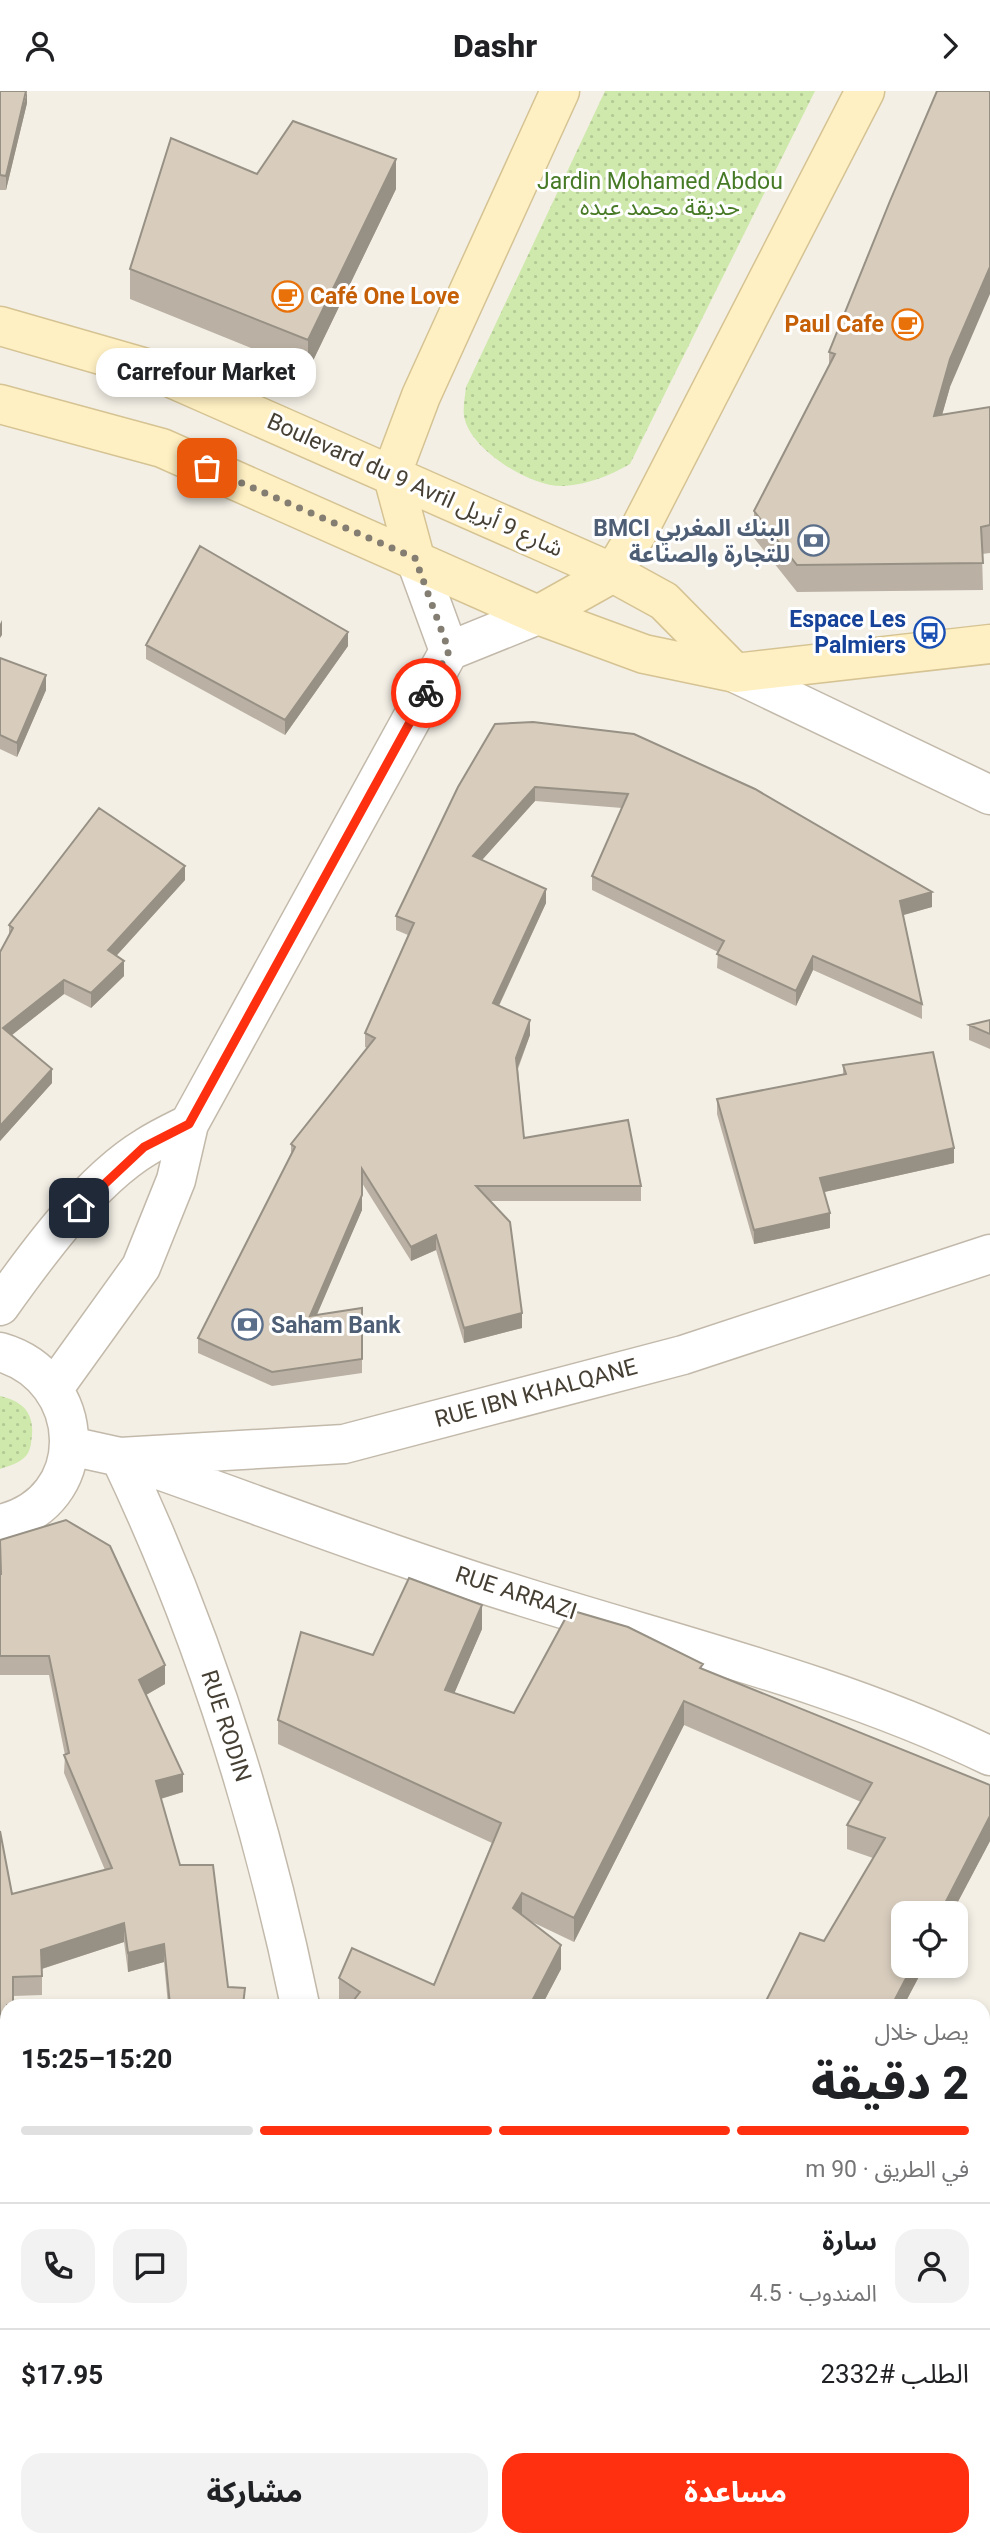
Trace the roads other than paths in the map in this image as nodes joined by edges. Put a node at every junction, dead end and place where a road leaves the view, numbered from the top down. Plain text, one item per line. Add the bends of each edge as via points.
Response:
1 (560, 91) edge
2 (865, 91) edge
3 (0, 326) edge
4 (0, 404) edge
5 (391, 473) junction
6 (415, 558) junction
7 (612, 573) junction
8 (538, 615) junction
9 (990, 644) edge
10 (449, 651) junction
11 (735, 673) junction
12 (990, 795) edge
13 (189, 1124) junction
14 (990, 1254) edge
15 (0, 1306) edge
16 (0, 1352) edge
17 (54, 1388) junction
18 (70, 1446) junction
19 (120, 1457) junction
20 (0, 1524) edge
21 (990, 1756) edge
22 (299, 1999) edge

1 - 5 street
2 - 7 street via 640,528
3 - 5 street, Boulevard du 9 Avril شارع 9 أبريل via 153,370
4 - 6 street via 162,448
5 - 6 street
5 - 7 street, Boulevard du 9 Avril شارع 9 أبريل
6 - 8 street
6 - 10 street
7 - 8 street
7 - 11 street, Boulevard du 9 Avril شارع 9 أبريل via 664,601
8 - 10 street
8 - 11 street via 644,655
9 - 11 street
10 - 13 street
11 - 12 street
13 - 15 street via 144,1147 117,1170 36,1256
13 - 17 street via 176,1180 141,1267
14 - 19 street, RUE IBN KHALQANE via 683,1355 344,1444
16 - 17 street via 31,1365
17 - 18 street via 66,1412
18 - 19 street, RUE IBN KHALQANE
18 - 20 street via 50,1494 28,1513
19 - 21 street, RUE ARRAZI via 521,1596 778,1674 945,1734
19 - 22 street, RUE RODIN via 158,1538 218,1702 259,1828

